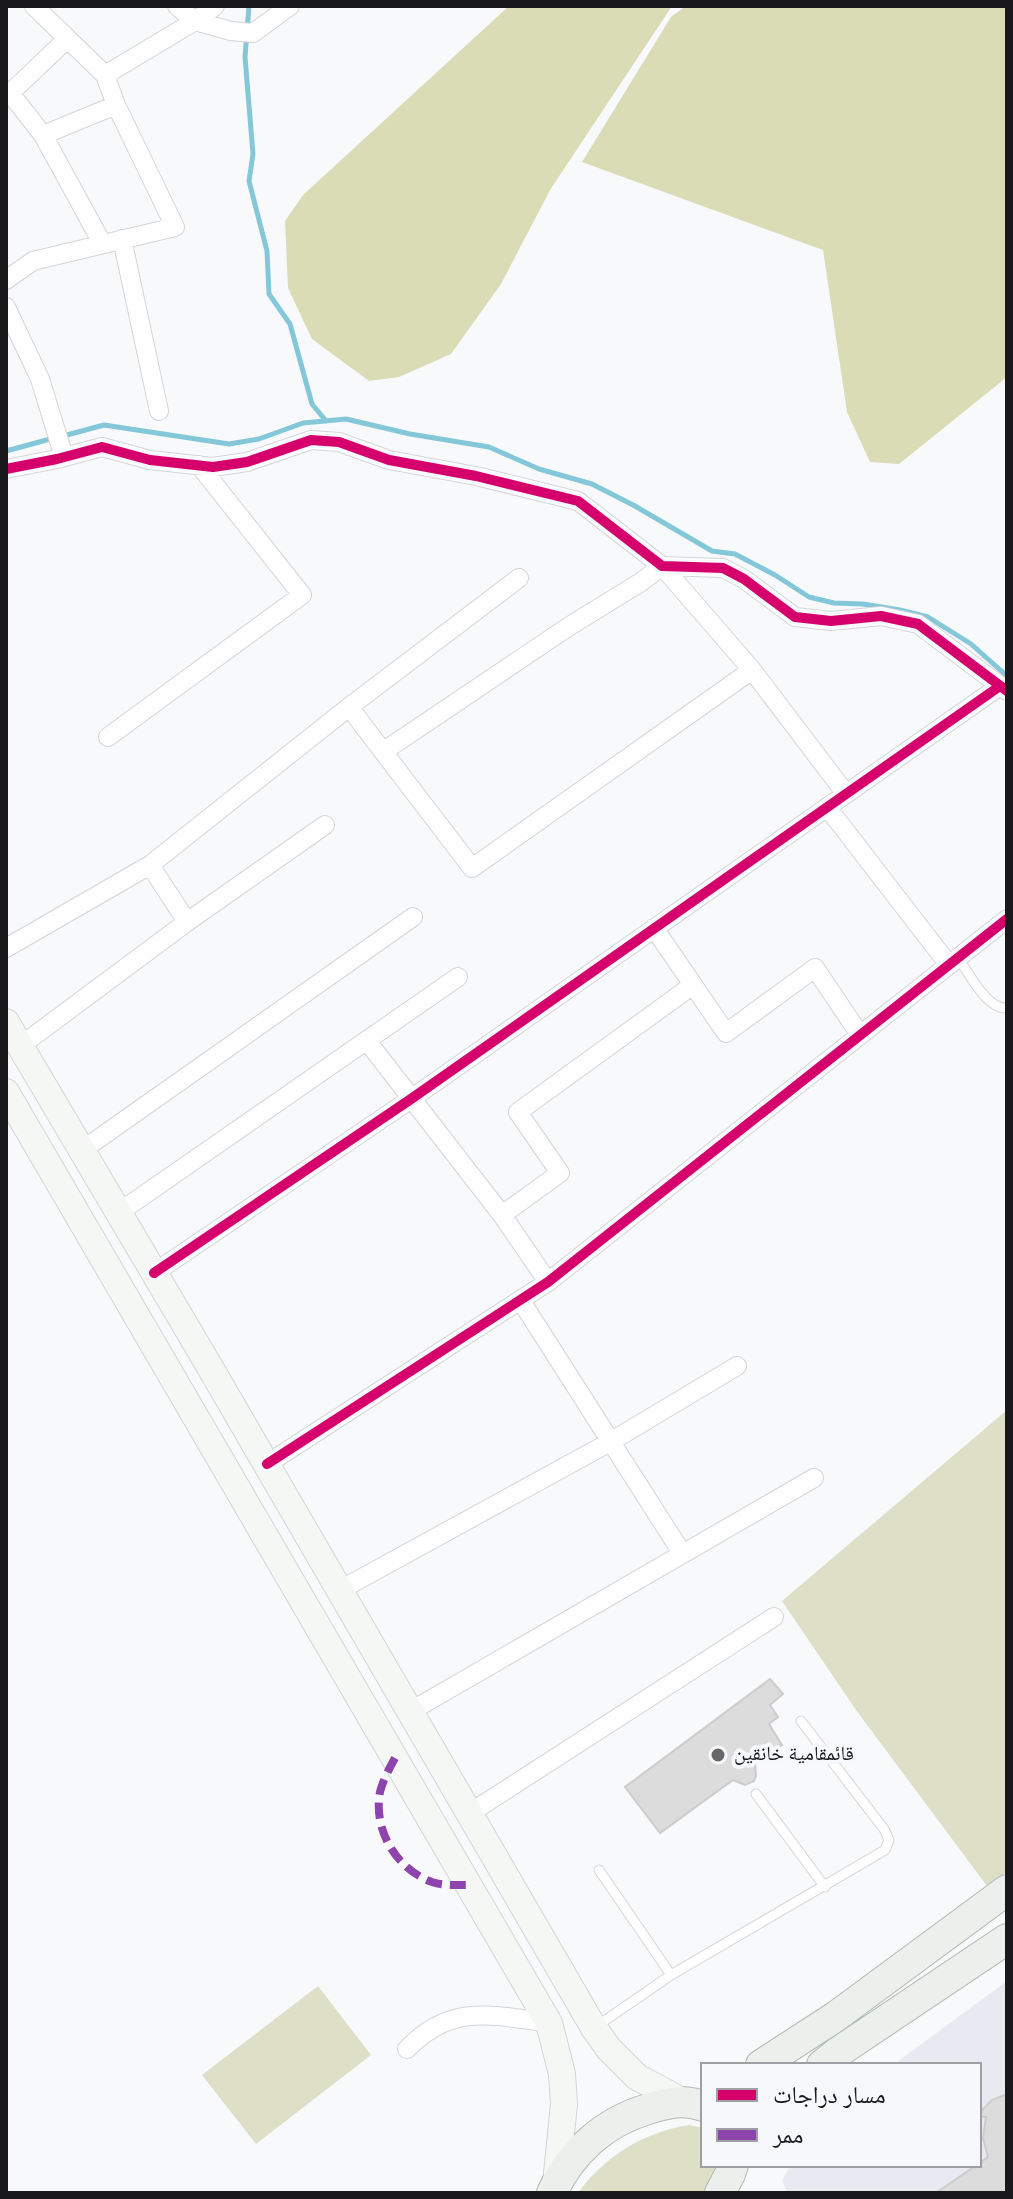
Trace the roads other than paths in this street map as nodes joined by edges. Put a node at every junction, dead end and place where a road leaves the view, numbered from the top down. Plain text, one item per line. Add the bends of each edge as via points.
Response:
1 (34, 6) edge
2 (177, 6) edge
3 (215, 6) edge
4 (290, 6) edge
5 (195, 21) junction
6 (67, 39) junction
7 (105, 75) junction
8 (8, 95) edge
9 (116, 105) junction
10 (43, 135) junction
11 (122, 239) junction
12 (102, 243) junction
13 (6, 280) edge
14 (6, 307) edge
15 (159, 411) dead end
16 (63, 454) junction
17 (199, 465) junction
18 (6, 469) edge
19 (662, 566) junction
20 (519, 578) dead end
21 (752, 670) junction
22 (1003, 688) edge
23 (349, 707) junction
24 (108, 737) dead end
25 (384, 751) junction
26 (846, 794) junction
27 (827, 807) junction
28 (325, 825) dead end
29 (150, 865) junction
30 (413, 917) dead end
31 (1007, 919) edge
32 (187, 922) junction
33 (654, 928) junction
34 (6, 948) edge
35 (954, 961) junction
36 (458, 977) dead end
37 (693, 985) junction
38 (1007, 1008) edge
39 (10, 1030) edge
40 (860, 1035) junction
41 (367, 1041) junction
42 (6, 1092) edge
43 (411, 1099) junction
44 (81, 1151) junction
45 (118, 1213) junction
46 (502, 1215) junction
47 (154, 1273) junction
48 (548, 1282) junction
49 (521, 1301) junction
50 (737, 1366) dead end
51 (610, 1442) junction
52 (267, 1464) junction
53 (814, 1478) dead end
54 (682, 1553) junction
55 (340, 1590) junction
56 (774, 1617) dead end
57 (415, 1718) junction
58 (801, 1721) dead end
59 (387, 1744) junction
60 (756, 1794) dead end
61 (470, 1813) junction
62 (599, 1870) dead end
63 (825, 1887) junction
64 (1007, 1890) edge
65 (1007, 1939) edge
66 (671, 1975) junction
67 (549, 2023) junction
68 (594, 2028) junction
69 (407, 2049) dead end
70 (764, 2063) edge
71 (824, 2063) edge
72 (696, 2101) edge
73 (554, 2188) edge

1 - 6 street
2 - 5 street
3 - 5 street
4 - 5 street via 253,33
5 - 7 street
6 - 7 street
6 - 8 street
7 - 9 street
8 - 10 street
9 - 10 street
9 - 11 street via 175,227
10 - 12 street
11 - 12 street
11 - 15 street
12 - 13 street via 33,261
14 - 16 street via 40,379
16 - 17 street via 102,447 150,460
16 - 18 street
17 - 19 street via 247,462 311,440 339,442 389,460 578,501
17 - 24 street via 302,595
19 - 21 street
19 - 22 street via 723,568 795,617 831,621 881,616 918,624
19 - 25 street
20 - 23 street
21 - 25 street via 472,868
21 - 26 street
22 - 26 street
23 - 25 street
23 - 29 street
26 - 27 street
27 - 33 street
27 - 35 street
28 - 32 street
29 - 32 street
29 - 34 street
30 - 44 street
31 - 35 street
32 - 39 street
33 - 37 street
33 - 43 street
35 - 38 lane via 991,1004
35 - 40 street
36 - 41 street
37 - 40 street via 726,1033 815,968
37 - 46 street via 518,1112 560,1173
39 - 44 main road
40 - 48 street
41 - 43 street
41 - 45 street
42 - 59 main road
43 - 46 street
43 - 47 street
44 - 45 main road
45 - 47 main road
46 - 48 street
47 - 52 main road
48 - 49 street
49 - 51 street
49 - 52 street
50 - 51 street
51 - 54 street
51 - 55 street
52 - 55 main road
53 - 54 street
54 - 57 street
55 - 57 main road
56 - 61 street
57 - 59 main road
57 - 61 main road
58 - 63 lane via 889,1840 885,1850
59 - 67 main road
60 - 63 lane
61 - 68 main road
62 - 66 lane
63 - 66 lane
64 - 70 main road
65 - 71 main road
66 - 68 lane
67 - 69 street via 495,2016 453,2018 428,2030
67 - 73 main road via 564,2104
68 - 72 main road via 637,2077
72 - 73 main road via 639,2112 606,2128 575,2156

